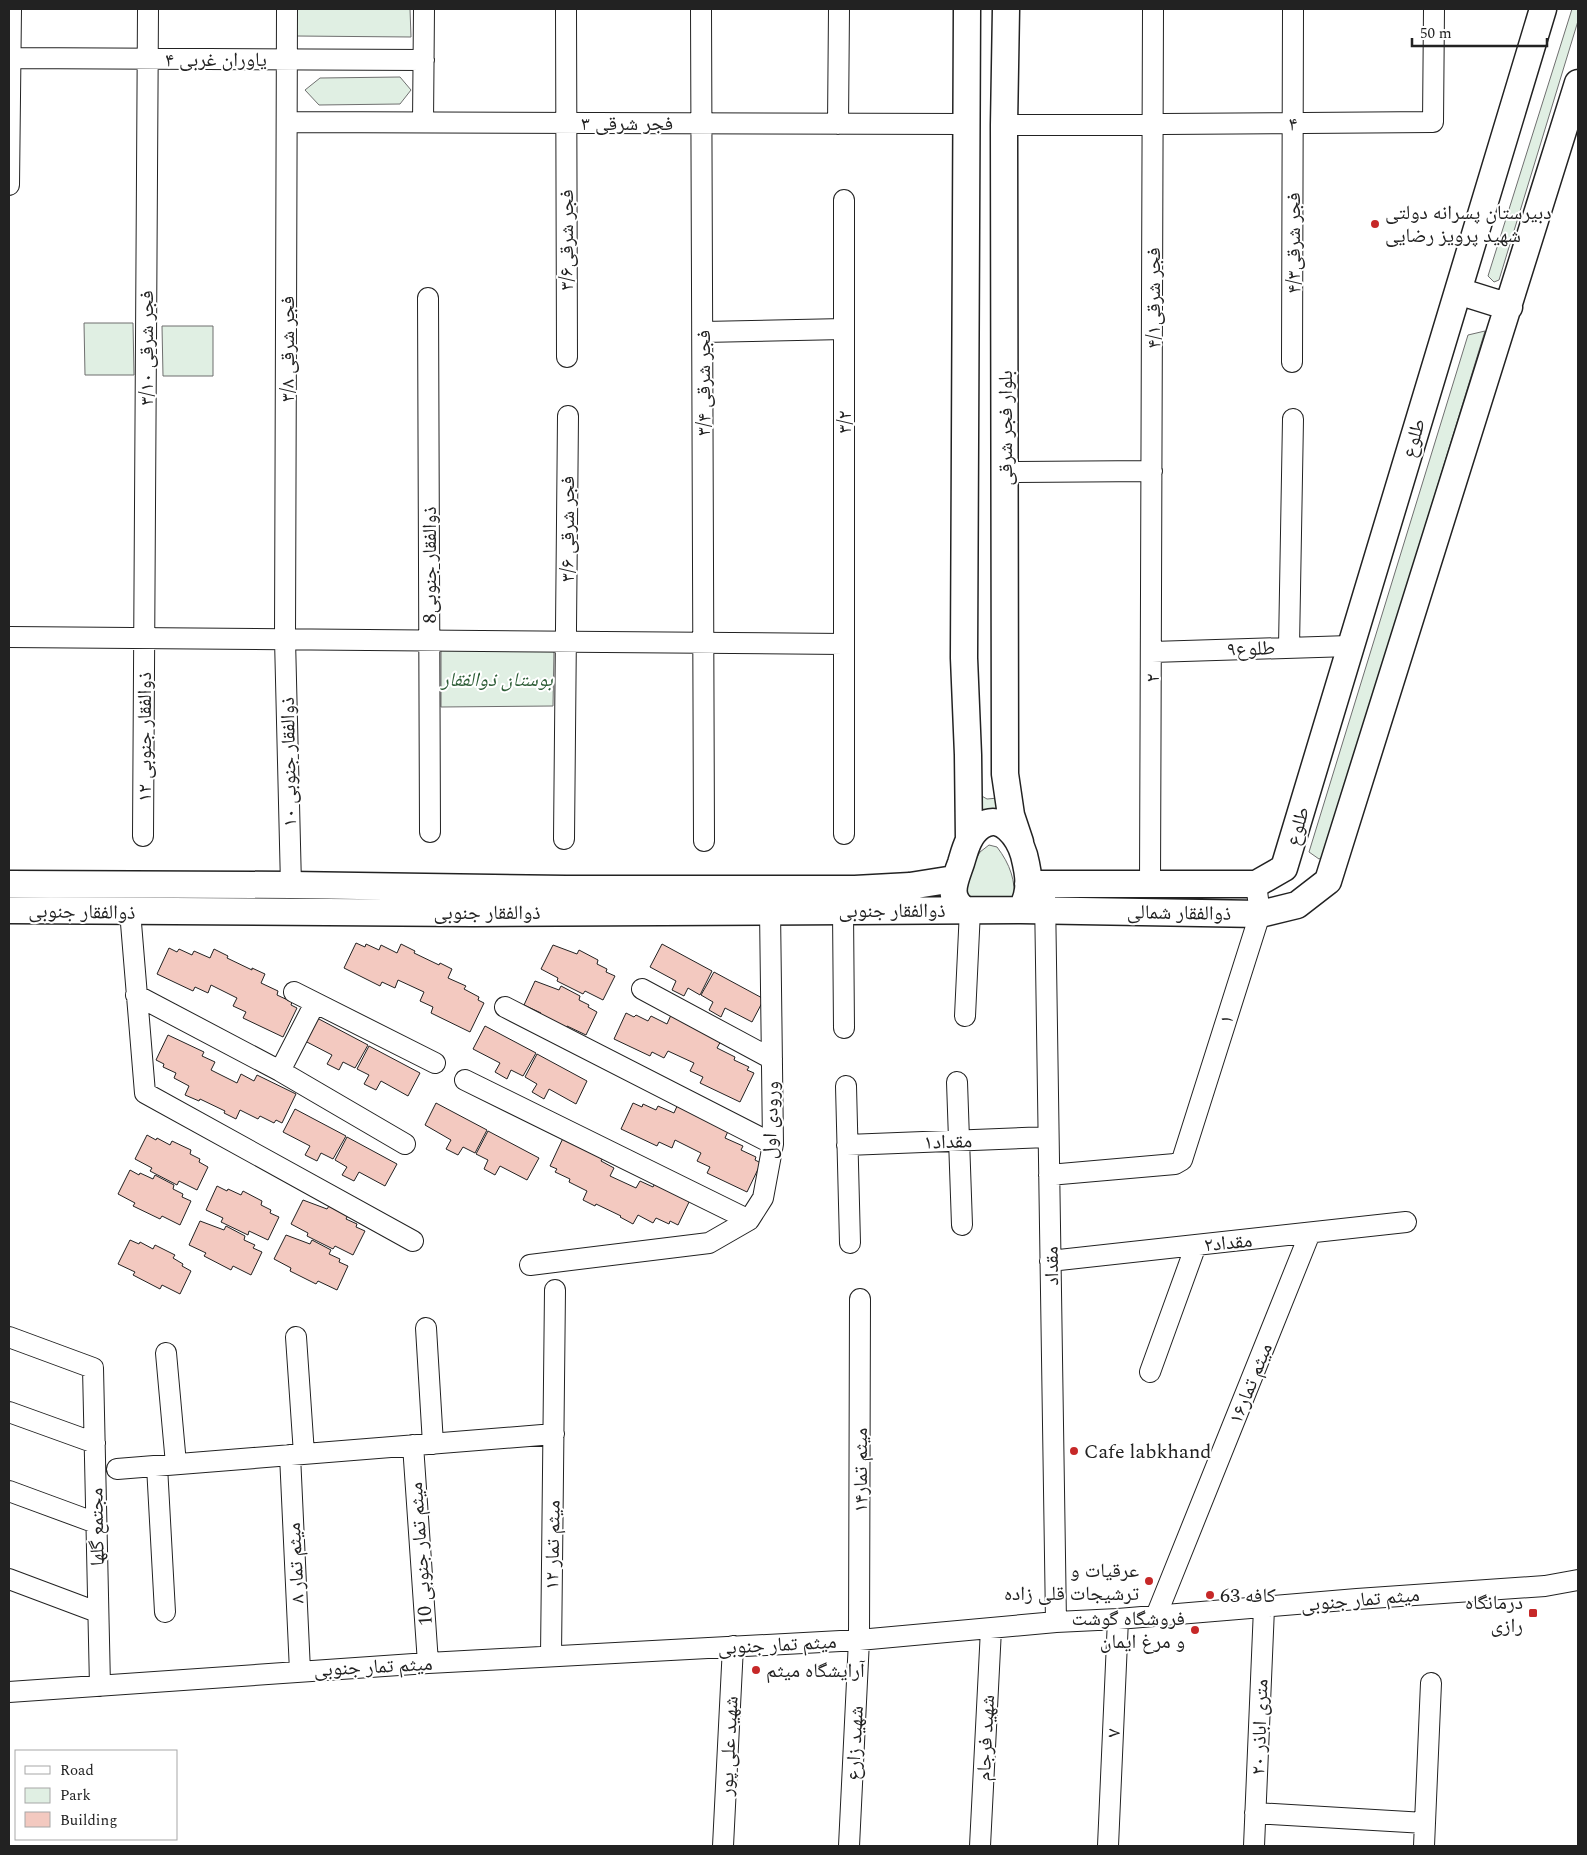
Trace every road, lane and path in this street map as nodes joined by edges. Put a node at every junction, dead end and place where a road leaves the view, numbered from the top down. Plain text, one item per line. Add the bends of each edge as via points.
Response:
1 (10, 9) edge
2 (148, 9) edge
3 (287, 9) edge
4 (424, 9) edge
5 (566, 9) edge
6 (701, 9) edge
7 (839, 9) edge
8 (968, 9) edge
9 (1006, 9) edge
10 (1153, 9) edge
11 (1293, 9) edge
12 (1434, 9) edge
13 (1543, 9) edge
14 (9, 58) edge
15 (148, 59) junction
16 (287, 60) junction
17 (424, 60) junction
18 (1578, 83) edge
19 (288, 122) junction
20 (424, 122) junction
21 (565, 122) junction
22 (701, 123) junction
23 (1293, 123) junction
24 (838, 124) junction
25 (966, 124) junction
26 (1153, 124) junction
27 (1004, 125) junction
28 (9, 185) edge
29 (844, 200) dead end
30 (1458, 291) junction
31 (428, 298) dead end
32 (1509, 307) junction
33 (844, 329) junction
34 (703, 332) junction
35 (567, 357) dead end
36 (1292, 362) dead end
37 (568, 416) dead end
38 (1293, 419) dead end
39 (1152, 471) junction
40 (1005, 472) junction
41 (9, 637) edge
42 (144, 638) junction
43 (285, 639) junction
44 (429, 640) junction
45 (566, 641) junction
46 (704, 643) junction
47 (844, 644) junction
48 (1350, 646) junction
49 (1289, 647) junction
50 (1152, 652) junction
51 (968, 756) junction
52 (1005, 763) junction
53 (430, 832) dead end
54 (844, 834) dead end
55 (143, 836) dead end
56 (564, 839) dead end
57 (969, 840) junction
58 (704, 841) dead end
59 (1021, 845) junction
60 (1284, 868) junction
61 (954, 879) junction
62 (1328, 881) junction
63 (9, 884) edge
64 (1256, 884) junction
65 (291, 885) junction
66 (1150, 885) junction
67 (1035, 897) junction
68 (836, 899) junction
69 (473, 900) junction
70 (9, 910) edge
71 (770, 910) junction
72 (968, 910) junction
73 (130, 911) junction
74 (1260, 914) junction
75 (642, 989) dead end
76 (294, 992) dead end
77 (136, 995) junction
78 (316, 1003) junction
79 (505, 1007) dead end
80 (965, 1016) dead end
81 (844, 1028) dead end
82 (772, 1059) junction
83 (435, 1063) dead end
84 (280, 1071) junction
85 (465, 1080) dead end
86 (957, 1082) dead end
87 (846, 1086) dead end
88 (1048, 1137) junction
89 (959, 1140) junction
90 (405, 1144) dead end
91 (773, 1144) junction
92 (847, 1145) junction
93 (1049, 1175) junction
94 (749, 1220) junction
95 (1406, 1222) dead end
96 (962, 1225) dead end
97 (1310, 1233) junction
98 (413, 1241) dead end
99 (850, 1243) dead end
100 (1196, 1245) junction
101 (1050, 1261) junction
102 (530, 1264) dead end
103 (555, 1290) dead end
104 (860, 1299) dead end
105 (426, 1328) dead end
106 (9, 1337) edge
107 (296, 1337) dead end
108 (166, 1353) dead end
109 (1150, 1372) dead end
110 (9, 1412) edge
111 (554, 1434) junction
112 (94, 1443) junction
113 (433, 1444) junction
114 (413, 1445) junction
115 (297, 1455) junction
116 (166, 1465) junction
117 (117, 1469) dead end
118 (9, 1491) edge
119 (96, 1523) junction
120 (9, 1579) edge
121 (1578, 1580) edge
122 (1545, 1586) junction
123 (1578, 1594) edge
124 (1264, 1608) junction
125 (97, 1612) junction
126 (165, 1612) dead end
127 (1156, 1616) junction
128 (1118, 1619) junction
129 (1056, 1622) junction
130 (991, 1629) junction
131 (859, 1640) junction
132 (733, 1646) junction
133 (551, 1656) junction
134 (428, 1663) junction
135 (300, 1671) junction
136 (1431, 1684) dead end
137 (100, 1686) junction
138 (9, 1692) edge
139 (1255, 1814) junction
140 (1425, 1823) junction
141 (723, 1846) edge
142 (849, 1846) edge
143 (980, 1846) edge
144 (1108, 1846) edge
145 (1254, 1846) edge
146 (1424, 1846) edge

1 - 14 street
2 - 15 street, ۳/۱۰ فجر شرقی
3 - 16 street, ۳/۸ فجر شرقی
4 - 17 street
5 - 21 street, فجر شرقی۳/۶
6 - 22 street, ۳/۴ فجر شرقی
7 - 24 street
8 - 25 main road, بلوار فجر شرقی
9 - 27 main road, بلوار فجر شرقی
10 - 26 street, فجر شرقی۴/۱
11 - 23 street, فجر شرقی۴/۳
12 - 23 street, ۴ via 1433,122
13 - 30 main road, طلوع
14 - 15 street, ۴ یاوران غربی
14 - 28 street
15 - 16 street, ۴ یاوران غربی
15 - 42 street, ۳/۱۰ فجر شرقی
16 - 17 street, ۴ یاوران غربی
16 - 19 street, ۳/۸ فجر شرقی
17 - 20 street
18 - 32 main road
19 - 20 street, ۳ فجر شرقی
19 - 43 street, ۳/۸ فجر شرقی
20 - 21 street, ۳ فجر شرقی
21 - 22 street, ۳ فجر شرقی
21 - 35 street, فجر شرقی۳/۶
22 - 24 street, ۳ فجر شرقی
22 - 34 street, ۳/۴ فجر شرقی
23 - 26 street, ۴
23 - 36 street, فجر شرقی۴/۳
24 - 25 street, ۳ فجر شرقی
25 - 51 main road, بلوار فجر شرقی via 964,658
26 - 27 street, ۴
26 - 39 street, فجر شرقی۴/۱
27 - 40 main road, بلوار فجر شرقی
29 - 33 street, ۳/۲
30 - 32 main road
30 - 48 main road, طلوع
31 - 44 street, 8ذوالفقار جنوبی
32 - 62 main road
33 - 34 street
33 - 47 street, ۳/۲
34 - 46 street, ۳/۴ فجر شرقی
37 - 45 street, ۳/۶ فجر شرقی
38 - 49 street
39 - 40 street
39 - 50 street, ۲
40 - 52 main road, بلوار فجر شرقی
41 - 42 street
42 - 43 street
42 - 55 street, ۱۲ ذوالفقار جنوبی
43 - 44 street
43 - 65 street, ۱۰ ذوالفقار جنوبی
44 - 45 street
44 - 53 street, 8ذوالفقار جنوبی
45 - 46 street
45 - 56 street, ۳/۶ فجر شرقی
46 - 47 street
46 - 58 street, ۳/۴ فجر شرقی
47 - 54 street, ۳/۲
48 - 49 street, طلوع۹
48 - 60 main road, طلوع
49 - 50 street, طلوع۹
50 - 66 street, ۲
51 - 52 main road via 974,778 981,785 989,785 998,779
51 - 57 main road, بلوار فجر شرقی
52 - 59 main road, بلوار فجر شرقی via 1011,814
57 - 59 main road via 981,826 992,823 1002,824 1012,831
57 - 61 main road
59 - 67 main road
60 - 62 main road
60 - 64 main road, ذوالفقار شمالی
61 - 68 main road
61 - 72 main road via 953,893 957,905
62 - 74 main road, ذوالفقار شمالی via 1297,905
63 - 65 main road, ذوالفقار جنوبی
64 - 66 main road, ذوالفقار شمالی
64 - 74 street, ۱
65 - 69 main road, ذوالفقار جنوبی
66 - 67 main road, ذوالفقار شمالی
67 - 72 main road
67 - 74 main road, ذوالفقار شمالی
67 - 88 street, مقداد
68 - 69 main road, ذوالفقار جنوبی
68 - 71 main road, ذوالفقار جنوبی
68 - 72 main road, ذوالفقار جنوبی
68 - 81 street
69 - 71 main road, ذوالفقار جنوبی
69 - 73 main road, ذوالفقار جنوبی
70 - 73 main road, ذوالفقار جنوبی
71 - 82 street, ورودی اول
72 - 80 street
73 - 77 street
74 - 93 street, ۱ via 1182,1160 1175,1164
75 - 82 street
76 - 78 street
77 - 84 street
77 - 98 street via 145,1093
78 - 83 street
78 - 84 street
79 - 91 street
82 - 91 street, ورودی اول
84 - 90 street
85 - 94 street
86 - 89 street
87 - 92 street
88 - 89 street, مقداد۱
88 - 93 street, مقداد
89 - 92 street, مقداد۱
89 - 96 street
91 - 94 street, ورودی اول via 763,1198
92 - 99 street
93 - 101 street, مقداد
94 - 102 street, ورودی اول via 709,1242
95 - 97 street, مقداد۲
97 - 100 street, مقداد۲
97 - 127 street, میثم تمار۱۶
100 - 101 street, مقداد۲
100 - 109 street
101 - 129 street, مقداد
103 - 111 street, میثم تمار ۱۲
104 - 131 street, میثم تمار۱۴
105 - 113 street
106 - 112 street, مجتمع گلها via 93,1368
107 - 115 street
108 - 116 street
110 - 112 street
111 - 113 street
111 - 133 street, میثم تمار ۱۲
112 - 119 street, مجتمع گلها
113 - 114 street
114 - 115 street
114 - 134 street, میثم تمار جنوبی 10
115 - 116 street
115 - 135 street, میثم تمار ۸
116 - 117 street
116 - 126 street
118 - 119 street
119 - 125 street, مجتمع گلها
120 - 125 street
121 - 122 street, میثم تمار جنوبی
122 - 123 street, میثم تمار جنوبی
122 - 124 street, میثم تمار جنوبی
124 - 127 street, میثم تمار جنوبی
124 - 139 street, ۲۰ متری اباذر
125 - 137 street, مجتمع گلها
127 - 128 street, میثم تمار جنوبی
128 - 129 street, میثم تمار جنوبی
128 - 144 street, ۷
129 - 130 street, میثم تمار جنوبی
130 - 131 street, میثم تمار جنوبی
130 - 143 street, شهید فرجام
131 - 132 street, میثم تمار جنوبی
131 - 142 street, شهید زارع
132 - 133 street, میثم تمار جنوبی
132 - 141 street, شهید علی پور
133 - 134 street, میثم تمار جنوبی
134 - 135 street, میثم تمار جنوبی
135 - 137 street, میثم تمار جنوبی
136 - 140 street
137 - 138 street, میثم تمار جنوبی
139 - 140 street
139 - 145 street, ۲۰ متری اباذر
140 - 146 street

